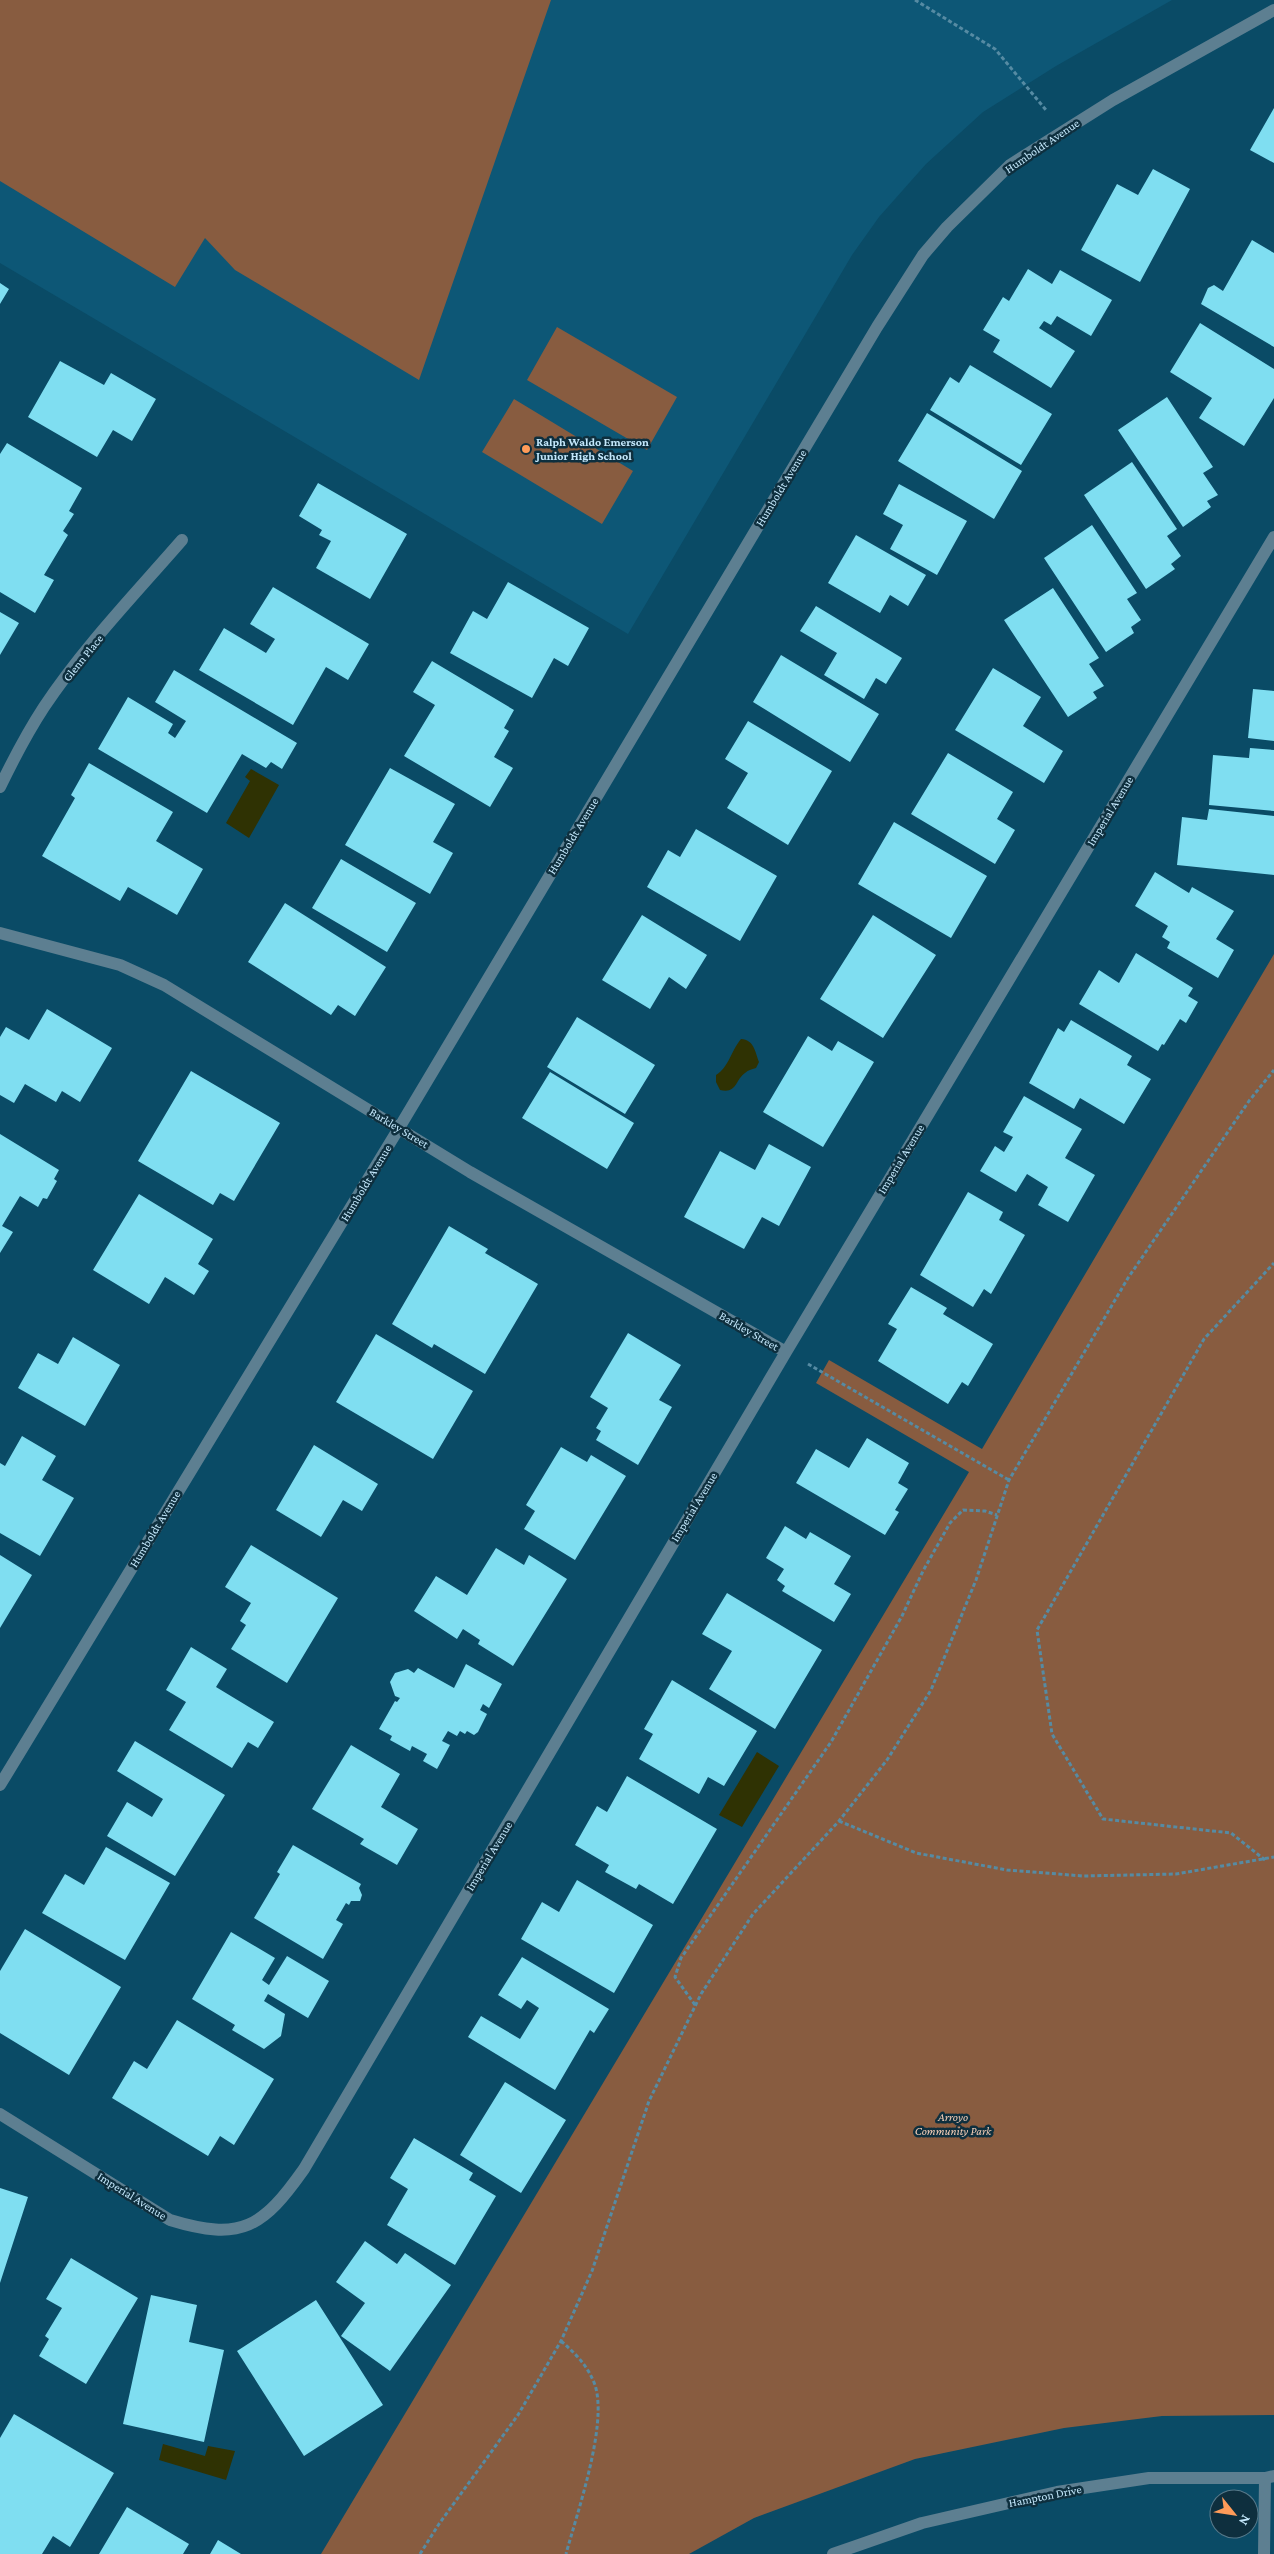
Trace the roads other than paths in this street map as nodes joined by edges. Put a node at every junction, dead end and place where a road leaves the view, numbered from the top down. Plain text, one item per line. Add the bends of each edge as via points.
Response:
1 (1274, 10) edge
2 (1274, 537) edge
3 (182, 540) dead end
4 (0, 787) edge
5 (0, 933) edge
6 (399, 1128) junction
7 (786, 1352) junction
8 (0, 1785) edge
9 (0, 2114) edge
10 (1271, 2478) edge
11 (833, 2554) edge
12 (1264, 2554) edge

1 - 6 street, Humboldt Avenue via 1063,130 1010,165 923,255
2 - 7 street, Imperial Avenue
3 - 4 street, Glenn Place via 45,706
5 - 6 street, Barkley Street via 120,965 164,985
6 - 7 street, Barkley Street via 470,1172
6 - 8 street, Humboldt Avenue
7 - 9 street, Imperial Avenue via 310,2160 281,2202 256,2222 227,2231 198,2229 170,2220
10 - 11 street, Hampton Drive via 1149,2478 1056,2492 922,2522
10 - 12 street

